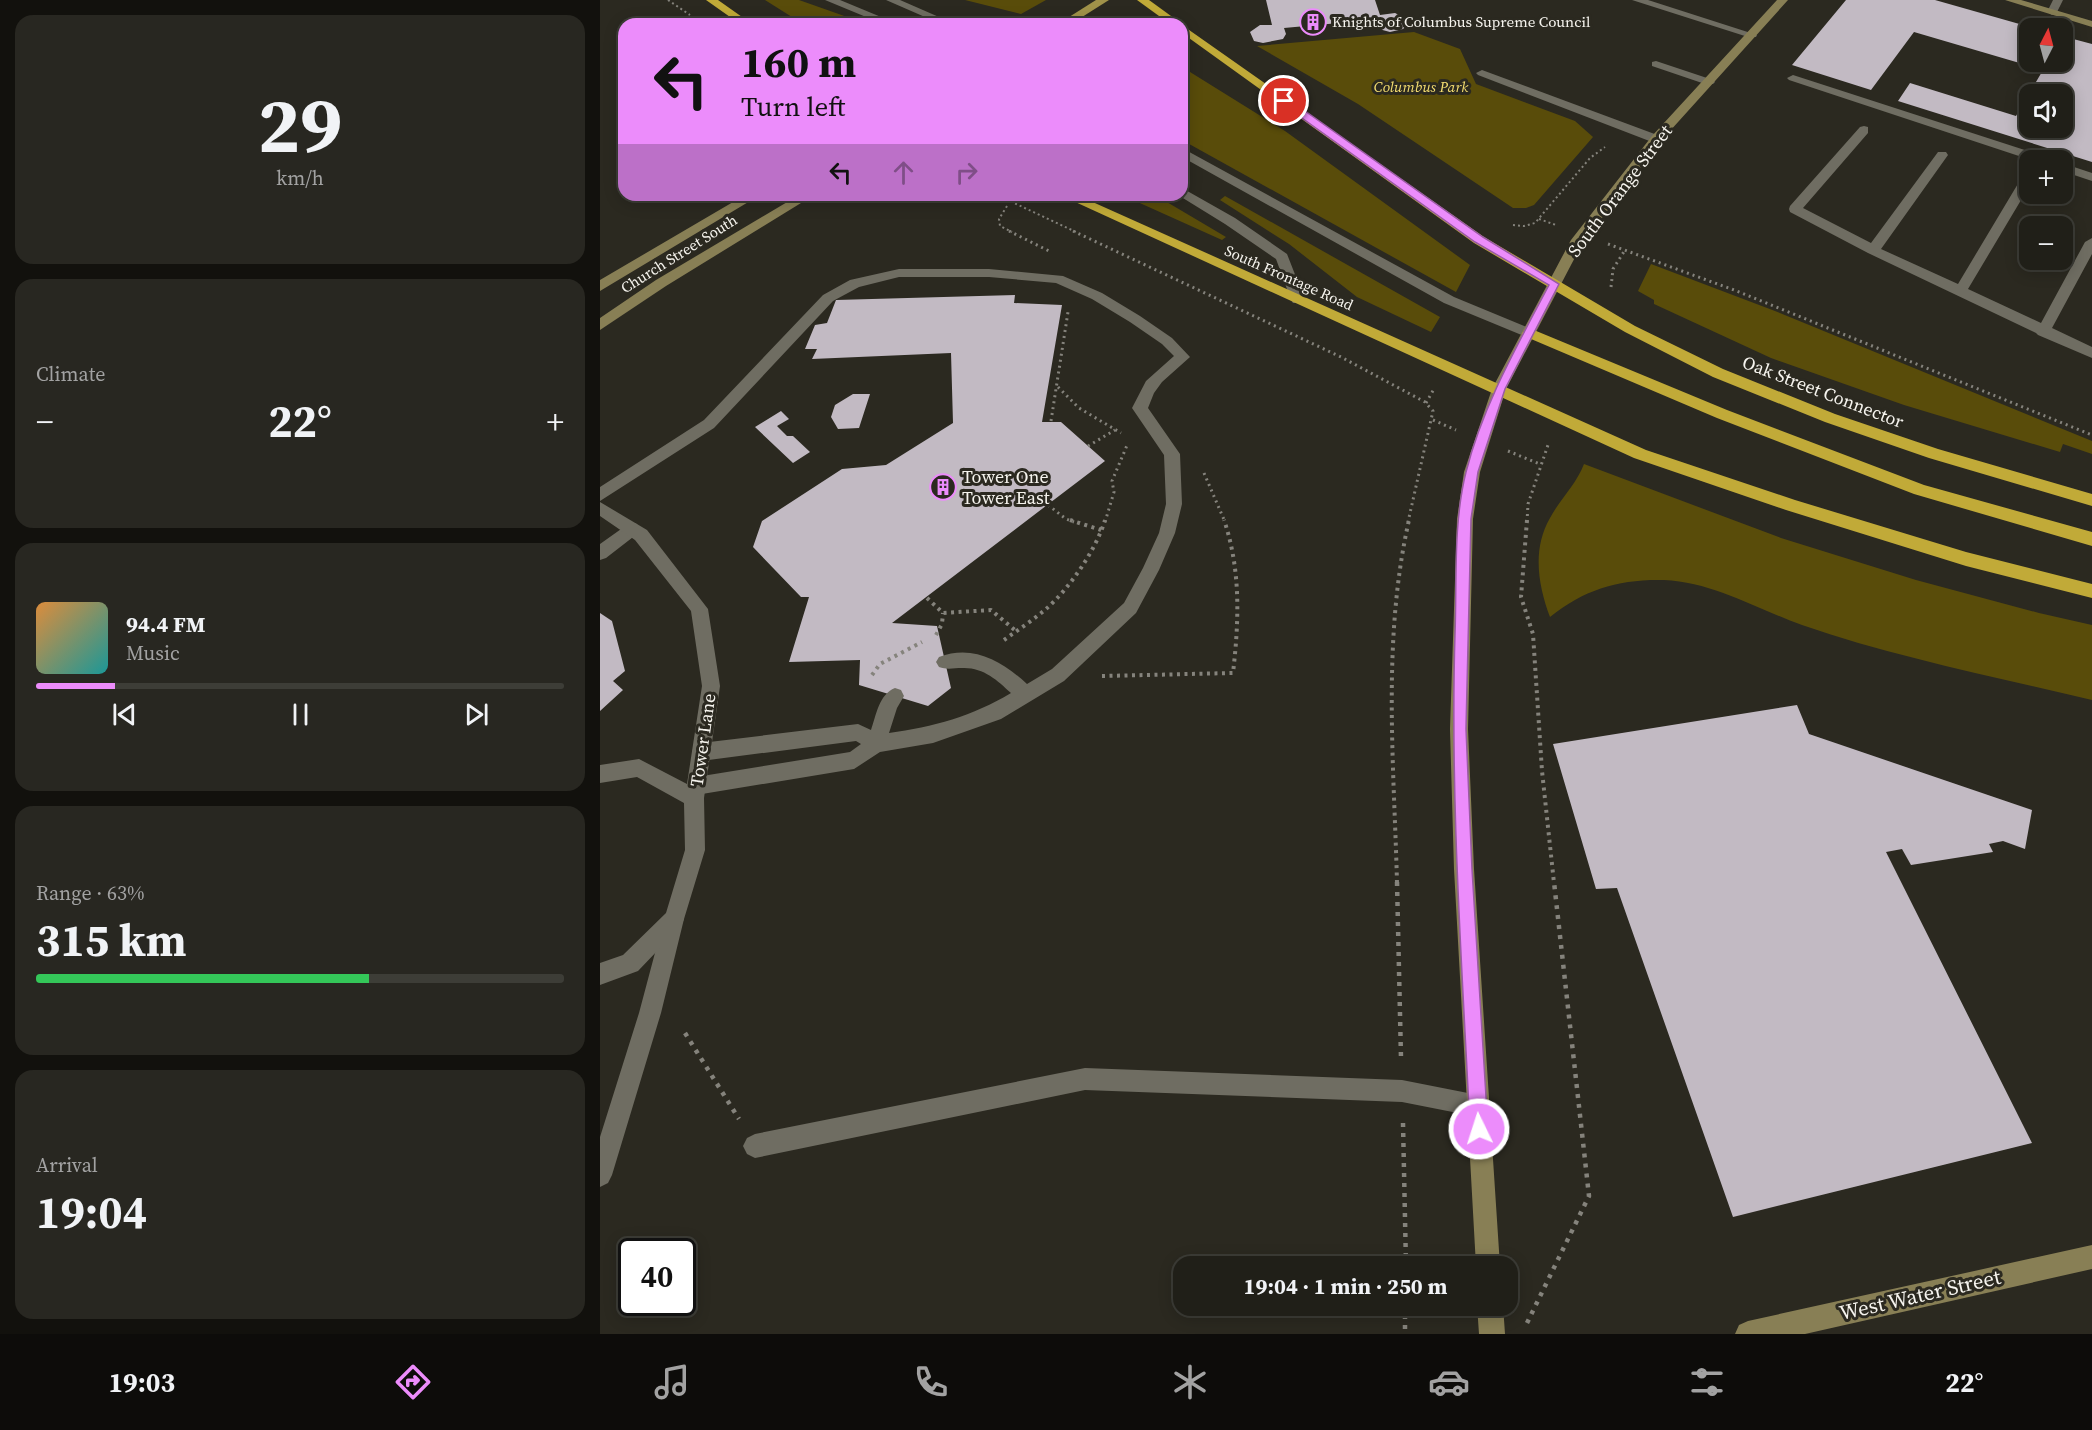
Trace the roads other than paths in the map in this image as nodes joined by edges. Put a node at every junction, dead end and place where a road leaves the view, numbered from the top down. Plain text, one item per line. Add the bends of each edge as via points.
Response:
1 (711, 0) edge
2 (830, 0) edge
3 (891, 0) edge
4 (1104, 0) edge
5 (1142, 0) edge
6 (1637, 0) edge
7 (1783, 0) edge
8 (2010, 0) edge
9 (2058, 0) edge
10 (2052, 12) junction
11 (738, 18) edge
12 (877, 18) edge
13 (935, 18) edge
14 (1074, 18) edge
15 (1168, 18) edge
16 (2092, 24) edge
17 (1188, 32) edge
18 (1752, 34) junction
19 (1656, 64) dead end
20 (1482, 73) dead end
21 (1793, 78) dead end
22 (1709, 82) junction
23 (1864, 130) dead end
24 (1656, 139) junction
25 (2019, 152) edge
26 (1942, 154) dead end
27 (1188, 155) edge
28 (2073, 171) edge
29 (2092, 177) edge
30 (2019, 192) edge
31 (1188, 196) edge
32 (744, 201) edge
33 (798, 201) edge
34 (1079, 201) edge
35 (2092, 242) edge
36 (1873, 250) junction
37 (1554, 284) junction
38 (600, 286) edge
39 (1960, 292) junction
40 (1298, 300) junction
41 (600, 325) edge
42 (2043, 332) junction
43 (1529, 333) junction
44 (2092, 353) edge
45 (1499, 389) junction
46 (600, 495) edge
47 (2092, 500) edge
48 (600, 508) edge
49 (631, 529) junction
50 (2092, 539) edge
51 (600, 553) edge
52 (2092, 591) edge
53 (945, 662) dead end
54 (1025, 694) junction
55 (895, 696) dead end
56 (876, 744) junction
57 (701, 752) junction
58 (600, 774) edge
59 (695, 792) junction
60 (674, 919) junction
61 (600, 974) edge
62 (1478, 1106) junction
63 (755, 1146) road end
64 (600, 1175) edge
65 (1487, 1256) edge
66 (2092, 1257) edge
67 (1491, 1316) edge
68 (1492, 1334) edge
69 (1748, 1334) edge

1 - 11 highway
2 - 12 street
3 - 13 street
4 - 14 main road
5 - 15 highway
6 - 18 street
7 - 18 main road, South Orange Street
8 - 10 main road
9 - 10 street
10 - 16 main road
17 - 37 highway, Oak Street Connector via 1479,240
18 - 22 main road, South Orange Street
19 - 22 street
20 - 24 street
21 - 25 street
22 - 24 main road, South Orange Street
23 - 36 street via 1795,209
24 - 37 main road, South Orange Street via 1576,243
26 - 36 street
27 - 43 street via 1439,295
28 - 29 street
30 - 39 street
31 - 40 street via 1281,257
32 - 38 main road, Church Street South
33 - 41 main road, Church Street South via 661,283
34 - 40 highway, South Frontage Road
35 - 42 street
36 - 39 street
37 - 43 main road, South Orange Street
37 - 47 highway, Oak Street Connector via 1630,329 1708,368 1809,410 1935,454
39 - 42 street
40 - 45 highway, South Frontage Road
42 - 44 street
43 - 45 main road, South Orange Street
43 - 50 highway via 1722,414 1920,490
45 - 52 highway, South Frontage Road via 1640,454 1792,506
45 - 62 main road, South Orange Street via 1472,472 1464,542 1459,729
46 - 54 street via 709,424 828,298 855,283 899,273 999,273 1058,279 1097,296 1167,341 1183,357 1156,375 1140,408 1172,454 1174,504 1167,533 1130,608 1058,675
48 - 49 street, Tower Lane
49 - 51 street
49 - 57 street, Tower Lane via 641,535 699,609 711,686
53 - 54 street via 985,661
54 - 56 street via 993,713 933,735
55 - 56 street
56 - 57 street via 858,732
56 - 59 street via 854,760
57 - 59 street, Tower Lane
58 - 59 street, Tower Lane via 639,768
59 - 60 street, Tower Lane via 695,849
60 - 61 street, Tower Lane via 630,963
60 - 64 street via 650,1013
62 - 63 street via 1402,1091 1085,1079
62 - 65 main road, South Orange Street
66 - 69 main road, West Water Street
67 - 68 main road

